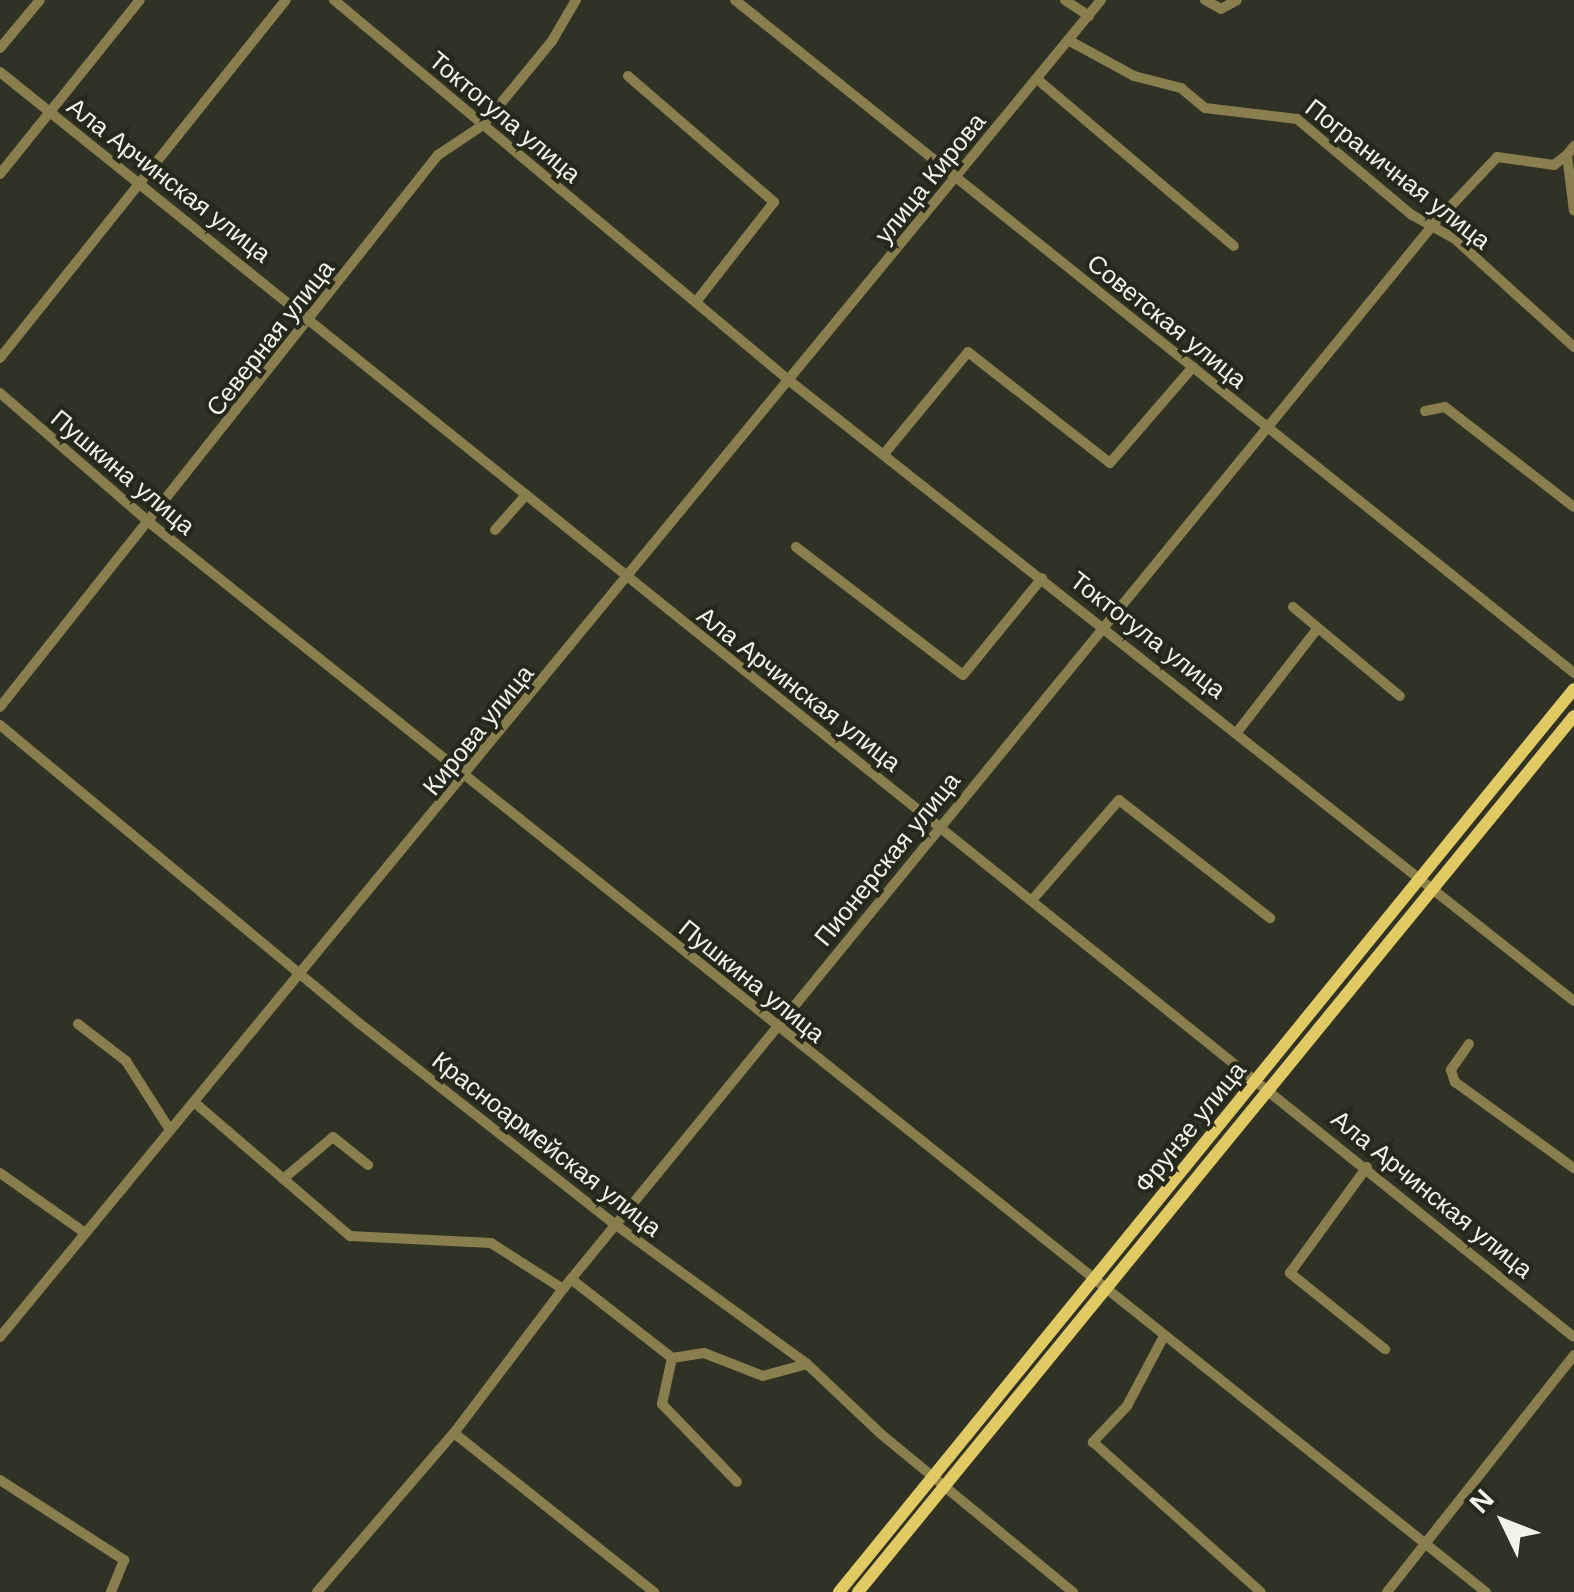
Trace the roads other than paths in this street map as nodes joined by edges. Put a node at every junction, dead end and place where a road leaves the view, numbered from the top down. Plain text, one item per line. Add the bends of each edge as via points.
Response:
1 (40, 0) edge
2 (140, 0) edge
3 (286, 0) edge
4 (334, 0) edge
5 (576, 0) edge
6 (735, 0) edge
7 (1065, 0) edge
8 (1100, 0) edge
9 (1205, 0) edge
10 (1238, 0) edge
11 (1090, 16) junction
12 (1068, 40) junction
13 (0, 48) edge
14 (0, 72) edge
15 (628, 76) dead end
16 (1037, 79) junction
17 (49, 113) junction
18 (483, 124) junction
19 (1570, 151) edge
20 (0, 174) edge
21 (956, 178) junction
22 (144, 183) junction
23 (1574, 211) edge
24 (1433, 225) junction
25 (1234, 246) dead end
26 (696, 302) junction
27 (312, 317) junction
28 (1574, 347) edge
29 (0, 358) edge
30 (1194, 368) junction
31 (791, 382) junction
32 (0, 393) edge
33 (1425, 411) dead end
34 (1267, 426) junction
35 (884, 454) junction
36 (526, 495) junction
37 (1574, 506) edge
38 (150, 523) junction
39 (495, 530) dead end
40 (796, 547) dead end
41 (1042, 578) junction
42 (626, 579) junction
43 (1292, 607) dead end
44 (1103, 625) junction
45 (1318, 628) junction
46 (1574, 673) edge
47 (1574, 689) edge
48 (1400, 696) dead end
49 (0, 707) edge
50 (1574, 716) edge
51 (0, 725) edge
52 (1238, 732) junction
53 (466, 778) junction
54 (939, 826) junction
55 (1421, 878) junction
56 (1434, 889) junction
57 (1034, 899) junction
58 (1270, 918) dead end
59 (301, 974) junction
60 (1574, 1001) edge
61 (78, 1024) dead end
62 (778, 1028) junction
63 (1469, 1044) dead end
64 (1259, 1078) junction
65 (1272, 1088) junction
66 (194, 1102) junction
67 (170, 1130) junction
68 (368, 1165) dead end
69 (1367, 1166) junction
70 (1574, 1168) edge
71 (0, 1173) edge
72 (284, 1179) junction
73 (616, 1225) junction
74 (85, 1233) junction
75 (1094, 1278) junction
76 (567, 1284) junction
77 (1107, 1288) junction
78 (1164, 1336) junction
79 (1574, 1336) edge
80 (0, 1338) edge
81 (1385, 1349) dead end
82 (1574, 1355) edge
83 (672, 1358) junction
84 (807, 1364) junction
85 (454, 1433) junction
86 (933, 1476) junction
87 (0, 1480) edge
88 (736, 1482) dead end
89 (945, 1486) junction
90 (1426, 1543) junction
91 (111, 1592) edge
92 (317, 1592) edge
93 (654, 1592) edge
94 (839, 1592) edge
95 (858, 1592) edge
96 (1074, 1592) edge
97 (1261, 1592) edge
98 (1387, 1592) edge
99 (1486, 1592) edge

1 - 13 street
2 - 17 street
3 - 22 street
4 - 18 street, Токтогула улица
5 - 18 street, Северная улица via 552,41
6 - 21 street, Советская улица
7 - 11 street
8 - 11 street, улица Кирова
9 - 10 street via 1221,9
11 - 12 street, улица Кирова
12 - 16 street, улица Кирова
12 - 24 street, Пограничная улица via 1134,76 1181,88 1205,108 1298,119 1412,215
14 - 17 street, Ала Арчинская улица
15 - 26 street via 774,202
16 - 21 street, улица Кирова
16 - 25 street
17 - 20 street
17 - 22 street, Ала Арчинская улица
18 - 26 street, Токтогула улица
18 - 27 street, Северная улица via 438,155
19 - 23 street
19 - 24 street, Пионерская улица via 1554,165 1497,158
21 - 30 street, Советская улица
21 - 31 street, улица Кирова
22 - 27 street, Ала Арчинская улица
22 - 29 street
24 - 28 street, Пограничная улица
24 - 34 street, Пионерская улица
26 - 31 street, Токтогула улица
27 - 36 street, Ала Арчинская улица
27 - 38 street, Северная улица
30 - 34 street, Советская улица
30 - 35 street via 1110,463 968,352
31 - 35 street, Токтогула улица
31 - 42 street, Кирова улица
32 - 38 street, Пушкина улица
33 - 37 street via 1445,407
34 - 44 street, Пионерская улица
34 - 46 street, Советская улица
35 - 41 street, Токтогула улица
36 - 39 street
36 - 42 street, Ала Арчинская улица
38 - 49 street, Северная улица
38 - 53 street, Пушкина улица
40 - 41 street via 963,675
41 - 44 street, Токтогула улица
42 - 53 street, Кирова улица
42 - 54 street, Ала Арчинская улица
43 - 45 street
44 - 52 street, Токтогула улица
44 - 54 street, Пионерская улица
45 - 48 street
45 - 52 street
47 - 55 main road, Фрунзе улица
50 - 56 main road, Фрунзе улица
51 - 59 street, Красноармейская улица
52 - 55 street, Токтогула улица
53 - 59 street, Кирова улица
53 - 62 street, Пушкина улица
54 - 57 street, Ала Арчинская улица
54 - 62 street, Пионерская улица
55 - 56 street, Токтогула улица
55 - 64 main road, Фрунзе улица
56 - 60 street, Токтогула улица
56 - 65 main road, Фрунзе улица
57 - 58 street via 1119,800
57 - 64 street, Ала Арчинская улица
59 - 66 street, Кирова улица
59 - 73 street, Красноармейская улица
61 - 67 street via 126,1061
62 - 73 street, Пионерская улица
62 - 75 street, Пушкина улица
63 - 70 street via 1451,1070 1455,1082
64 - 65 street, Ала Арчинская улица
64 - 75 main road, Фрунзе улица
65 - 69 street, Ала Арчинская улица
65 - 77 main road, Фрунзе улица
66 - 67 street, Кирова улица
66 - 72 street
67 - 74 street, Кирова улица
68 - 72 street via 334,1137
69 - 79 street, Ала Арчинская улица
69 - 81 street via 1290,1273
71 - 74 street
72 - 76 street via 350,1236 492,1243
73 - 76 street, Пионерская улица
73 - 84 street, Красноармейская улица
74 - 80 street, Кирова улица
75 - 77 street, Пушкина улица
75 - 86 main road, Фрунзе улица
76 - 83 street
76 - 85 street, Пионерская улица
77 - 78 street, Пушкина улица
77 - 89 main road, Фрунзе улица
78 - 90 street, Пушкина улица
78 - 97 street via 1126,1406 1093,1442
82 - 90 street
83 - 84 street via 704,1353 762,1376
83 - 88 street via 662,1404
84 - 86 street, Красноармейская улица
85 - 92 street, Пионерская улица
85 - 93 street
86 - 89 street, Красноармейская улица
86 - 94 main road, Фрунзе улица
87 - 91 street via 124,1560
89 - 95 main road, Фрунзе улица
89 - 96 street, Красноармейская улица
90 - 98 street
90 - 99 street, Пушкина улица

